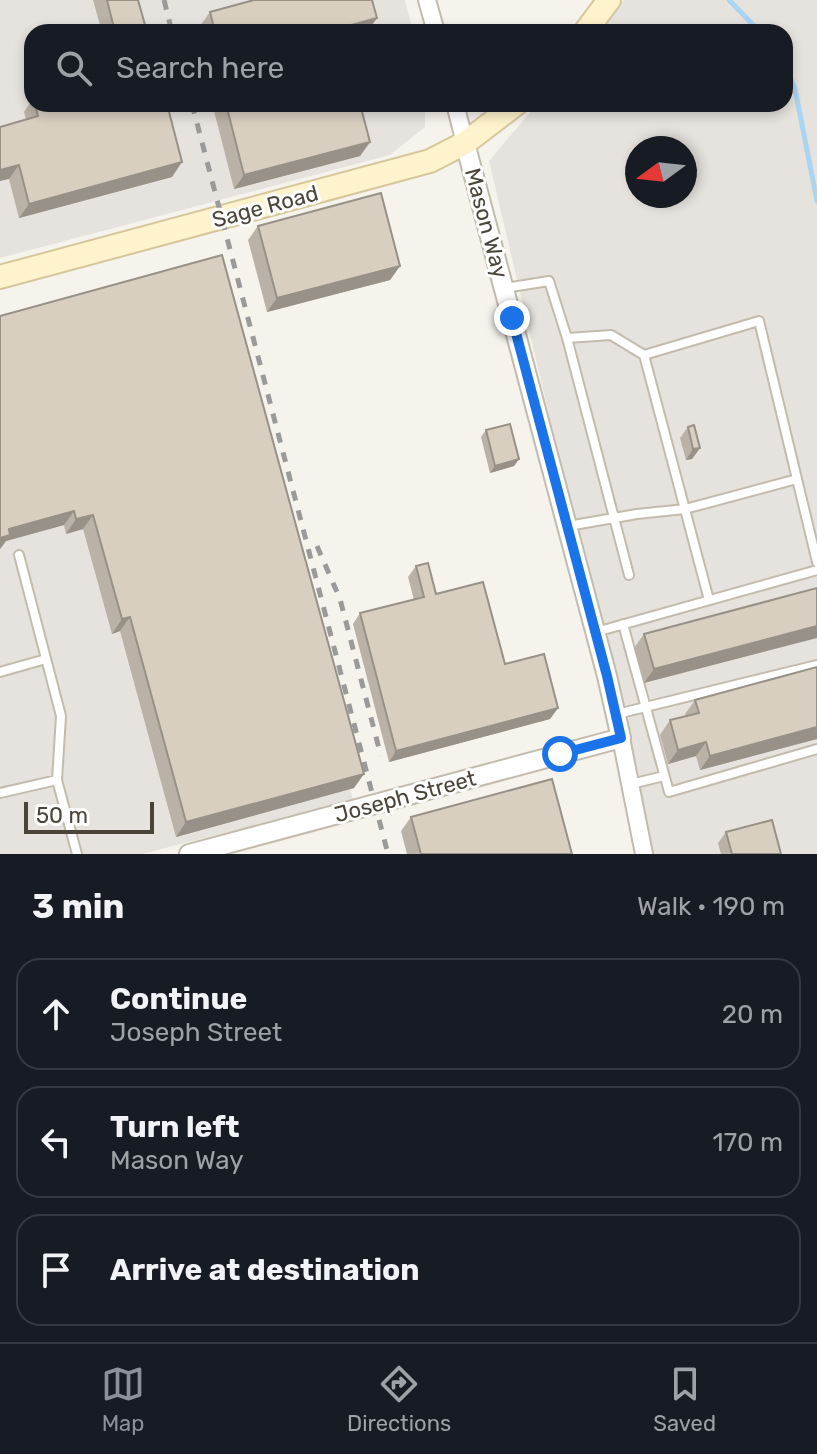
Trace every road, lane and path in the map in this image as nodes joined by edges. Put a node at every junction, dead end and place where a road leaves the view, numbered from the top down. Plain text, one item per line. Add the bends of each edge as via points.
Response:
1 (427, 0) edge
2 (609, 0) edge
3 (434, 24) edge
4 (591, 24) edge
5 (457, 112) edge
6 (506, 112) edge
7 (465, 143) junction
8 (0, 277) edge
9 (504, 288) junction
10 (567, 338) junction
11 (644, 355) junction
12 (797, 479) junction
13 (685, 509) junction
14 (614, 518) junction
15 (568, 526) junction
16 (19, 555) dead end
17 (817, 562) edge
18 (817, 570) edge
19 (629, 575) dead end
20 (709, 600) junction
21 (623, 624) junction
22 (596, 632) junction
23 (46, 659) junction
24 (817, 665) edge
25 (0, 672) edge
26 (645, 707) junction
27 (616, 714) junction
28 (621, 738) junction
29 (817, 749) edge
30 (664, 776) junction
31 (57, 780) junction
32 (631, 784) junction
33 (0, 793) edge
34 (77, 854) edge
35 (189, 854) edge
36 (644, 854) edge

1 - 3 street
2 - 4 main road
5 - 7 street, Mason Way
6 - 7 main road, Sage Road
7 - 8 main road, Sage Road via 416,166
7 - 9 street, Mason Way
9 - 10 lane via 549,281
9 - 15 street, Mason Way
10 - 11 lane via 611,335
10 - 14 lane
11 - 12 lane via 759,321
11 - 13 lane
12 - 13 lane
12 - 17 lane
13 - 14 lane
13 - 20 lane
14 - 15 lane
14 - 19 lane
15 - 22 street, Mason Way
16 - 23 lane
18 - 20 lane
20 - 21 lane
21 - 22 lane
21 - 26 lane
22 - 27 street, Mason Way
23 - 25 lane
23 - 31 lane via 61,716
24 - 26 lane
26 - 27 lane
26 - 30 lane
27 - 28 street, Mason Way
28 - 32 street, Mason Way
28 - 35 street, Joseph Street
29 - 30 lane via 669,792
30 - 32 lane
31 - 33 lane
31 - 34 lane
32 - 36 street, Mason Way

